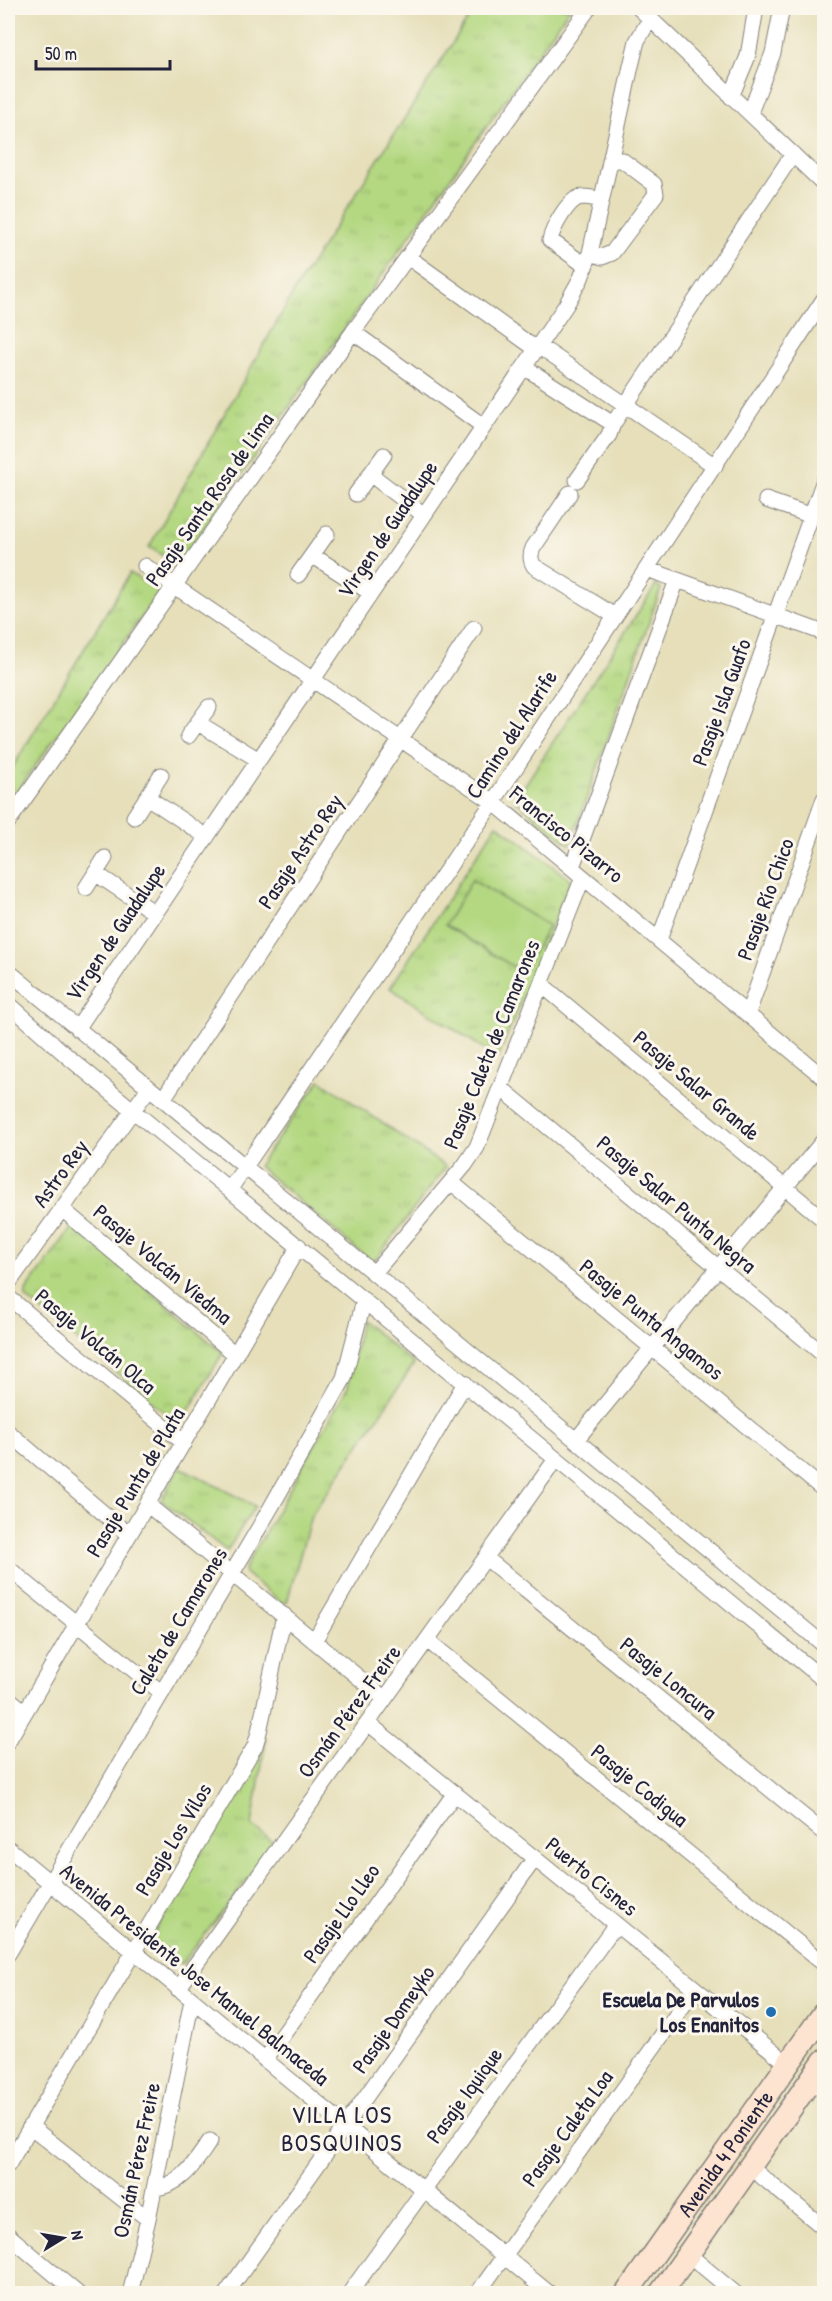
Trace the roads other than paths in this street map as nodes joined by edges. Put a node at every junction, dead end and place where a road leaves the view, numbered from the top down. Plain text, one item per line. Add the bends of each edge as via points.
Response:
1 (589, 8) edge
2 (639, 8) edge
3 (756, 8) edge
4 (782, 8) edge
5 (651, 19) junction
6 (731, 97) junction
7 (750, 113) junction
8 (793, 154) junction
9 (611, 159) junction
10 (825, 184) edge
11 (602, 199) junction
12 (408, 257) junction
13 (588, 257) junction
14 (825, 299) edge
15 (353, 332) junction
16 (537, 348) junction
17 (524, 367) junction
18 (627, 405) junction
19 (612, 424) junction
20 (483, 426) junction
21 (384, 455) dead end
22 (715, 466) junction
23 (370, 474) junction
24 (825, 480) edge
25 (356, 494) dead end
26 (766, 500) dead end
27 (424, 515) junction
28 (812, 516) junction
29 (327, 534) dead end
30 (312, 555) junction
31 (145, 566) dead end
32 (647, 568) junction
33 (298, 575) dead end
34 (677, 580) junction
35 (175, 586) junction
36 (371, 593) junction
37 (776, 615) junction
38 (615, 616) junction
39 (474, 628) dead end
40 (825, 633) edge
41 (314, 679) junction
42 (209, 707) dead end
43 (198, 723) junction
44 (188, 736) dead end
45 (401, 739) junction
46 (259, 760) junction
47 (161, 775) dead end
48 (147, 797) junction
49 (825, 799) edge
50 (493, 802) junction
51 (134, 817) dead end
52 (8, 822) edge
53 (207, 837) junction
54 (105, 858) dead end
55 (577, 872) junction
56 (95, 873) junction
57 (86, 888) dead end
58 (155, 913) junction
59 (660, 940) junction
60 (8, 971) edge
61 (541, 984) junction
62 (8, 1003) edge
63 (748, 1013) junction
64 (77, 1029) junction
65 (825, 1078) edge
66 (149, 1088) junction
67 (501, 1088) junction
68 (163, 1099) junction
69 (133, 1109) junction
70 (825, 1140) edge
71 (246, 1166) junction
72 (451, 1182) junction
73 (785, 1187) junction
74 (230, 1190) junction
75 (62, 1209) junction
76 (825, 1220) edge
77 (299, 1246) junction
78 (719, 1267) junction
79 (374, 1273) junction
80 (8, 1284) edge
81 (8, 1297) edge
82 (364, 1300) junction
83 (652, 1348) junction
84 (236, 1354) junction
85 (825, 1355) edge
86 (465, 1383) junction
87 (8, 1432) edge
88 (576, 1440) junction
89 (184, 1443) junction
90 (556, 1459) junction
91 (825, 1490) edge
92 (148, 1505) junction
93 (129, 1534) junction
94 (486, 1558) junction
95 (8, 1568) edge
96 (232, 1574) junction
97 (284, 1615) junction
98 (77, 1624) junction
99 (427, 1640) junction
100 (315, 1641) junction
101 (825, 1645) edge
102 (825, 1680) edge
103 (162, 1693) junction
104 (8, 1698) edge
105 (385, 1699) junction
106 (25, 1712) junction
107 (368, 1722) junction
108 (8, 1740) edge
109 (454, 1793) junction
110 (825, 1833) edge
111 (8, 1848) edge
112 (535, 1858) junction
113 (50, 1882) junction
114 (616, 1924) junction
115 (132, 1951) junction
116 (8, 1954) edge
117 (825, 1964) edge
118 (178, 1989) junction
119 (695, 1989) junction
120 (192, 2000) junction
121 (825, 2013) edge
122 (265, 2060) junction
123 (825, 2061) edge
124 (788, 2064) junction
125 (818, 2085) edge
126 (30, 2126) junction
127 (345, 2126) junction
128 (210, 2140) dead end
129 (8, 2165) edge
130 (750, 2167) junction
131 (155, 2188) junction
132 (423, 2190) junction
133 (148, 2219) junction
134 (825, 2228) edge
135 (8, 2235) edge
136 (688, 2254) junction
137 (504, 2256) junction
138 (78, 2294) edge
139 (130, 2294) edge
140 (226, 2294) edge
141 (349, 2294) edge
142 (477, 2294) edge
143 (550, 2294) edge
144 (626, 2294) edge
145 (660, 2294) edge
146 (736, 2294) edge

1 - 12 street, Pasaje Santa Rosa de Lima
2 - 5 street
3 - 6 street via 748,56
4 - 7 street via 772,53
5 - 6 street
5 - 9 street, Virgen de Guadalupe via 637,41
6 - 7 street
7 - 8 street
8 - 10 street
8 - 18 street
9 - 11 street, Virgen de Guadalupe
9 - 13 street via 621,160 654,184 656,194 612,253
11 - 13 street, Virgen de Guadalupe
11 - 13 street via 580,197 572,201 550,240 579,261
12 - 15 street, Pasaje Santa Rosa de Lima
12 - 16 street
13 - 16 street, Virgen de Guadalupe via 566,305
14 - 22 street, Camino del Alarife
15 - 20 street
15 - 35 street, Pasaje Santa Rosa de Lima
16 - 17 street, Virgen de Guadalupe
16 - 18 street
17 - 19 street
17 - 20 street, Virgen de Guadalupe
18 - 19 street
18 - 22 street
19 - 38 street via 609,435 530,559 534,566
20 - 27 street, Virgen de Guadalupe
21 - 23 street
22 - 32 street, Camino del Alarife
23 - 25 street
23 - 27 street
24 - 28 street, Pasaje Isla Guafo
26 - 28 street
27 - 36 street, Virgen de Guadalupe
28 - 37 street, Pasaje Isla Guafo
29 - 30 street
30 - 33 street
30 - 36 street
31 - 35 street, Francisco Pizarro
32 - 34 street
32 - 38 street, Camino del Alarife
34 - 37 street
34 - 55 street, Pasaje Caleta de Camarones
35 - 41 street, Francisco Pizarro
35 - 52 street, Pasaje Santa Rosa de Lima
36 - 41 street, Virgen de Guadalupe
37 - 40 street
37 - 59 street, Pasaje Isla Guafo
38 - 50 street, Camino del Alarife
39 - 45 street, Pasaje Astro Rey
41 - 45 street, Francisco Pizarro
41 - 46 street, Virgen de Guadalupe
42 - 43 street
43 - 44 street
43 - 46 street
45 - 50 street, Francisco Pizarro
45 - 68 street, Pasaje Astro Rey
46 - 53 street, Virgen de Guadalupe
47 - 48 street
48 - 51 street
48 - 53 street
49 - 63 street, Pasaje Río Chico
50 - 55 street, Francisco Pizarro
50 - 71 street, Camino del Alarife
53 - 58 street, Virgen de Guadalupe
54 - 56 street
55 - 59 street, Francisco Pizarro
55 - 61 street, Pasaje Caleta de Camarones
56 - 57 street
56 - 58 street
58 - 64 street, Virgen de Guadalupe
59 - 63 street, Francisco Pizarro
60 - 64 street
61 - 67 street, Pasaje Caleta de Camarones
61 - 73 street, Pasaje Salar Grande
62 - 69 street
63 - 65 street, Francisco Pizarro
64 - 66 street
66 - 68 street
66 - 69 street, Astro Rey
67 - 72 street, Pasaje Caleta de Camarones via 477,1147
67 - 78 street, Pasaje Salar Punta Negra
68 - 71 street
69 - 74 street
69 - 75 street, Astro Rey
70 - 73 street
71 - 74 street, Camino del Alarife
71 - 79 street
72 - 79 street, Pasaje Caleta de Camarones
72 - 83 street, Pasaje Punta Angamos
73 - 76 street, Pasaje Salar Grande
73 - 78 street
74 - 77 street
75 - 80 street, Astro Rey
75 - 84 street, Pasaje Volcán Viedma
77 - 82 street
77 - 84 street, Pasaje Punta de Plata
78 - 83 street
78 - 85 street, Pasaje Salar Punta Negra
79 - 88 street
81 - 89 street, Pasaje Volcán Olca
82 - 86 street
82 - 96 street, Caleta de Camarones via 344,1378
83 - 88 street
83 - 91 street, Pasaje Punta Angamos
84 - 89 street, Pasaje Punta de Plata
86 - 90 street
86 - 100 street
87 - 93 street
88 - 101 street
89 - 92 street, Pasaje Punta de Plata
90 - 94 street, Osmán Pérez Freire
90 - 102 street
92 - 93 street, Pasaje Punta de Plata
92 - 96 street
93 - 98 street, Pasaje Punta de Plata
94 - 99 street, Osmán Pérez Freire
94 - 110 street, Pasaje Loncura
95 - 98 street
96 - 97 street
96 - 103 street, Caleta de Camarones
97 - 100 street
97 - 115 street, Pasaje Los Vilos via 255,1746
98 - 103 street
98 - 106 street, Pasaje Punta de Plata
99 - 105 street, Osmán Pérez Freire
99 - 117 street, Pasaje Codigua
100 - 105 street
103 - 113 street, Caleta de Camarones
104 - 106 street
105 - 107 street, Osmán Pérez Freire
106 - 108 street, Pasaje Punta de Plata
107 - 109 street, Puerto Cisnes
107 - 118 street, Osmán Pérez Freire
109 - 112 street, Puerto Cisnes
109 - 122 street, Pasaje Llo Lleo
111 - 113 street, Avenida Presidente Jose Manuel Balmaceda
112 - 114 street, Puerto Cisnes
112 - 127 street, Pasaje Domeyko
113 - 115 street, Avenida Presidente Jose Manuel Balmaceda
113 - 116 street, Caleta de Camarones
114 - 119 street, Puerto Cisnes
114 - 132 street, Pasaje Iquique
115 - 118 street, Avenida Presidente Jose Manuel Balmaceda
115 - 126 street, Pasaje Los Vilos
118 - 120 street, Avenida Presidente Jose Manuel Balmaceda
119 - 124 street, Puerto Cisnes
119 - 137 street, Pasaje Caleta Loa
120 - 122 street, Avenida Presidente Jose Manuel Balmaceda
120 - 131 street, Osmán Pérez Freire
121 - 124 street, Avenida 4 Poniente
122 - 127 street, Avenida Presidente Jose Manuel Balmaceda
123 - 125 street, Avenida 4 Poniente
124 - 144 street, Avenida 4 Poniente
125 - 130 street, Avenida 4 Poniente
126 - 129 street, Pasaje Los Vilos
126 - 133 street
127 - 132 street, Avenida Presidente Jose Manuel Balmaceda
127 - 140 street, Pasaje Domeyko
128 - 131 street via 179,2180
130 - 134 street
130 - 136 street, Avenida 4 Poniente
131 - 133 street, Osmán Pérez Freire
132 - 137 street, Avenida Presidente Jose Manuel Balmaceda
132 - 141 street, Pasaje Iquique
133 - 139 street, Osmán Pérez Freire
135 - 138 street
136 - 145 street, Avenida 4 Poniente
136 - 146 street
137 - 142 street, Pasaje Caleta Loa
137 - 143 street, Avenida Presidente Jose Manuel Balmaceda

